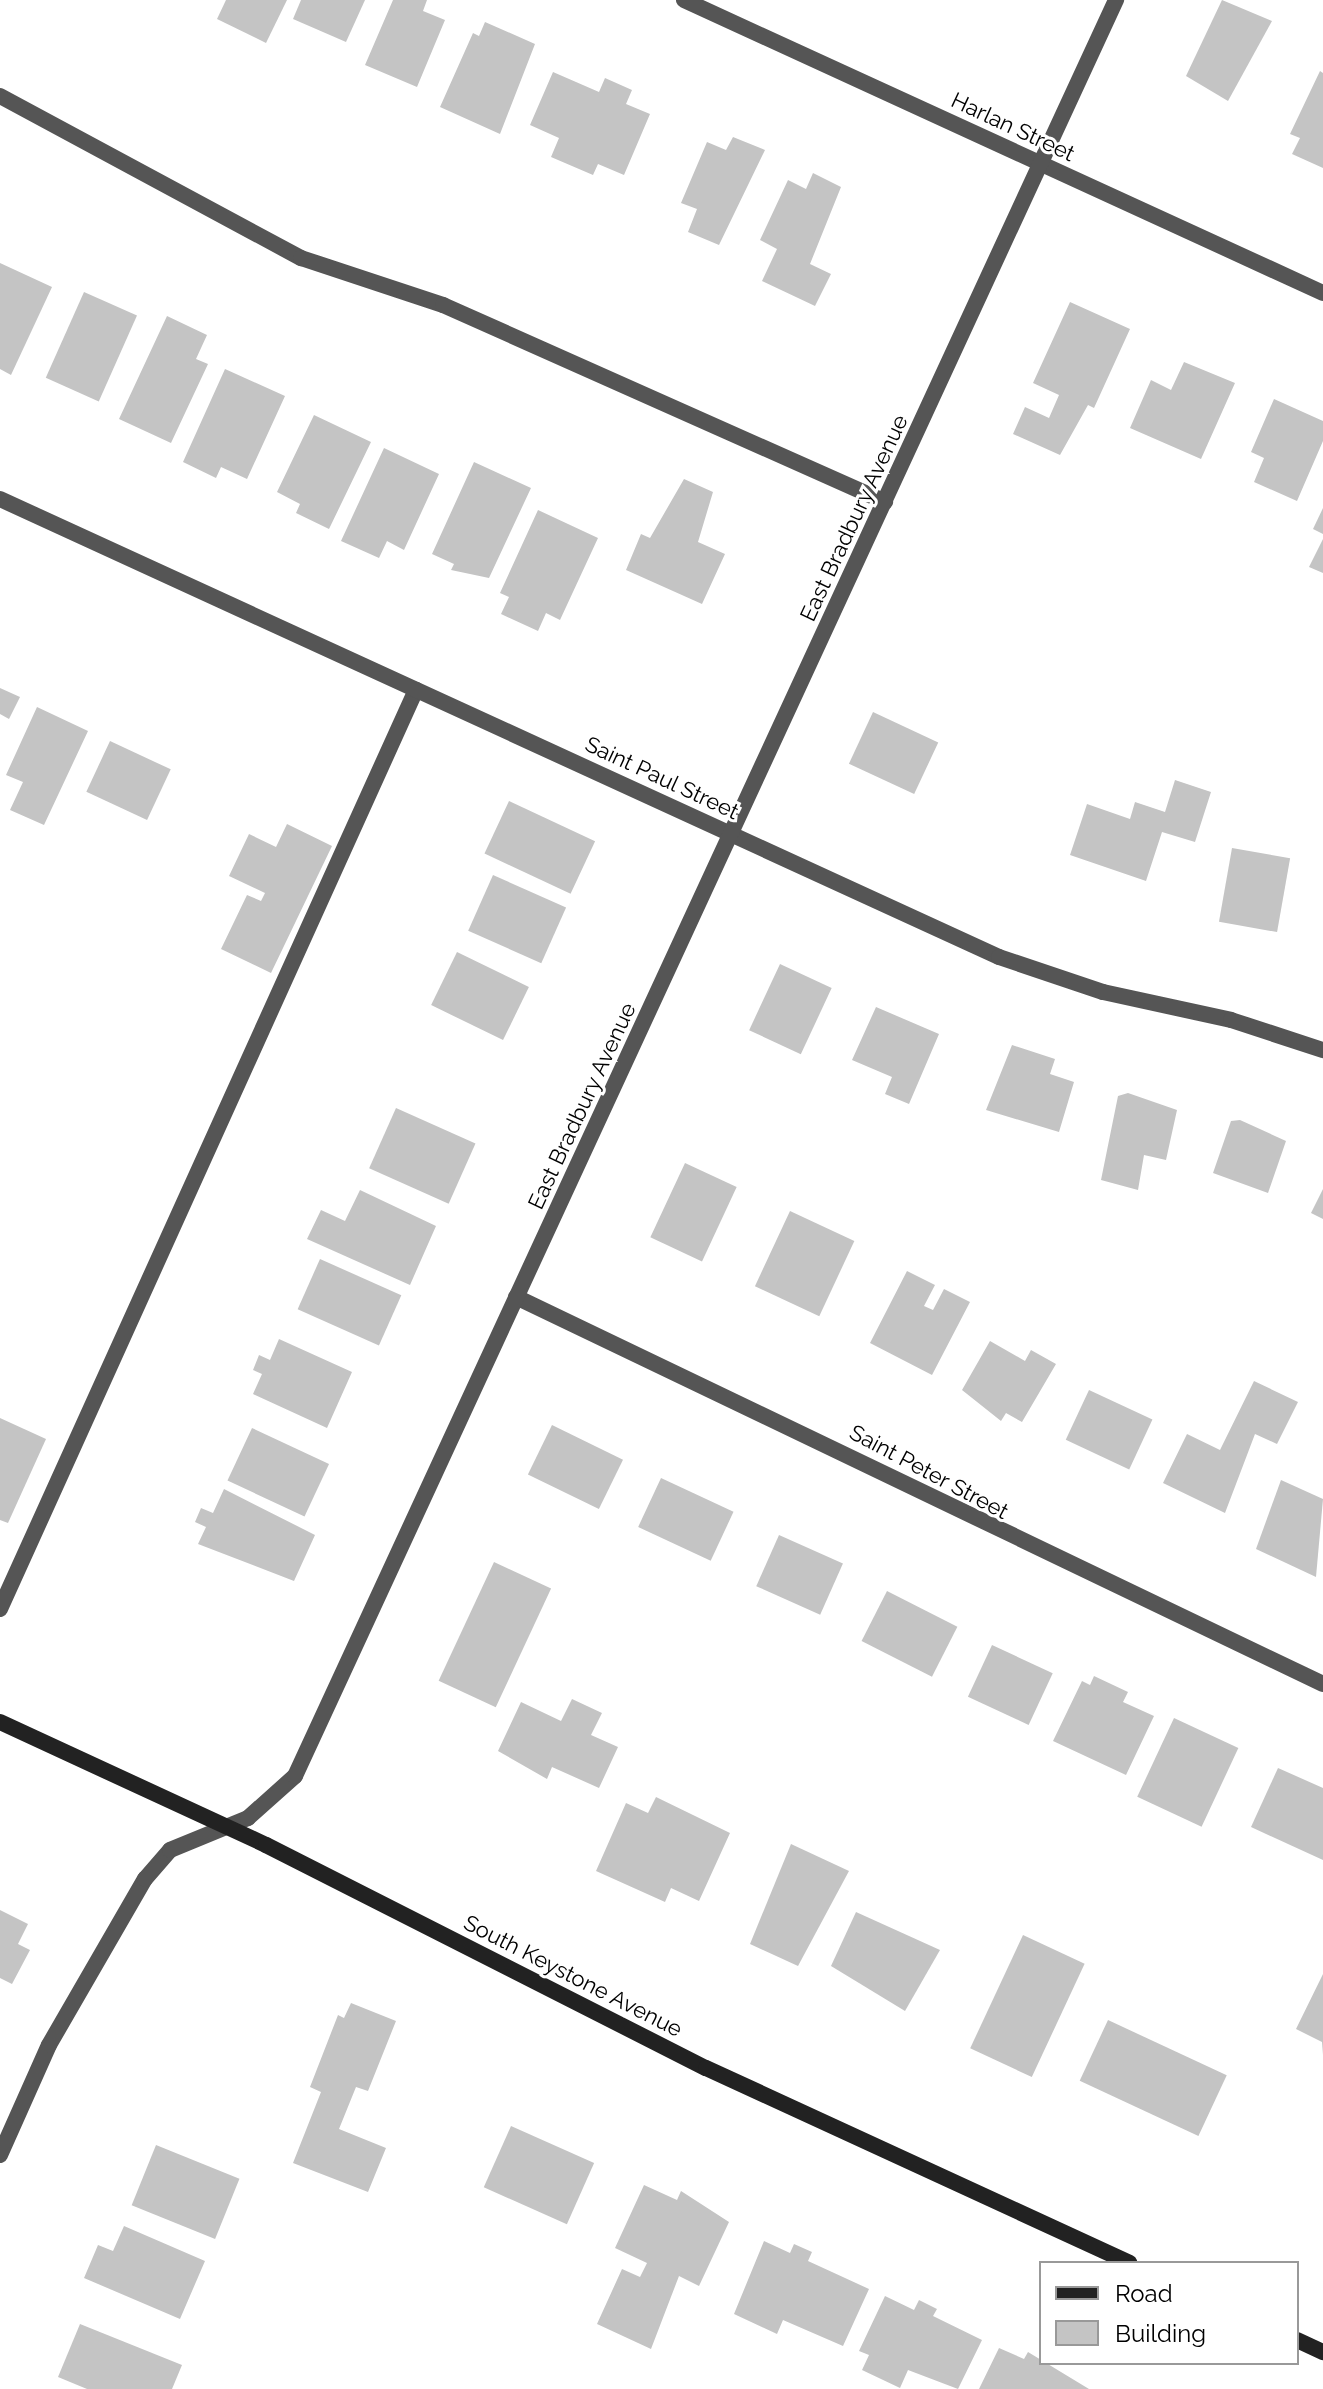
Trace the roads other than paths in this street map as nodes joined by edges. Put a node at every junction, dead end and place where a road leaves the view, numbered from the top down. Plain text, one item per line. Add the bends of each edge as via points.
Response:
1 (684, 0) edge
2 (1116, 0) edge
3 (0, 96) edge
4 (1039, 164) junction
5 (1323, 293) edge
6 (885, 502) junction
7 (2, 504) edge
8 (416, 690) junction
9 (733, 835) junction
10 (1323, 1050) edge
11 (516, 1297) junction
12 (0, 1609) edge
13 (1323, 1684) edge
14 (0, 1722) edge
15 (221, 1824) junction
16 (0, 2155) edge
17 (1125, 2261) edge
18 (1299, 2341) edge
19 (1323, 2352) edge

1 - 4 street, Harlan Street
2 - 4 street, East Bradbury Avenue
3 - 6 street via 301,258 443,305
4 - 5 street, Harlan Street
4 - 6 street, East Bradbury Avenue
6 - 9 street, East Bradbury Avenue
7 - 8 street, Saint Paul Street
8 - 9 street, Saint Paul Street
8 - 12 street
9 - 10 street, Saint Paul Street via 1036,970
9 - 11 street, East Bradbury Avenue
11 - 13 street, Saint Peter Street
11 - 15 street, East Bradbury Avenue via 295,1776 270,1804
14 - 15 main road, South Keystone Avenue
15 - 16 street, East Bradbury Avenue via 170,1850 145,1879 49,2045
15 - 17 main road, South Keystone Avenue via 706,2068
18 - 19 main road

